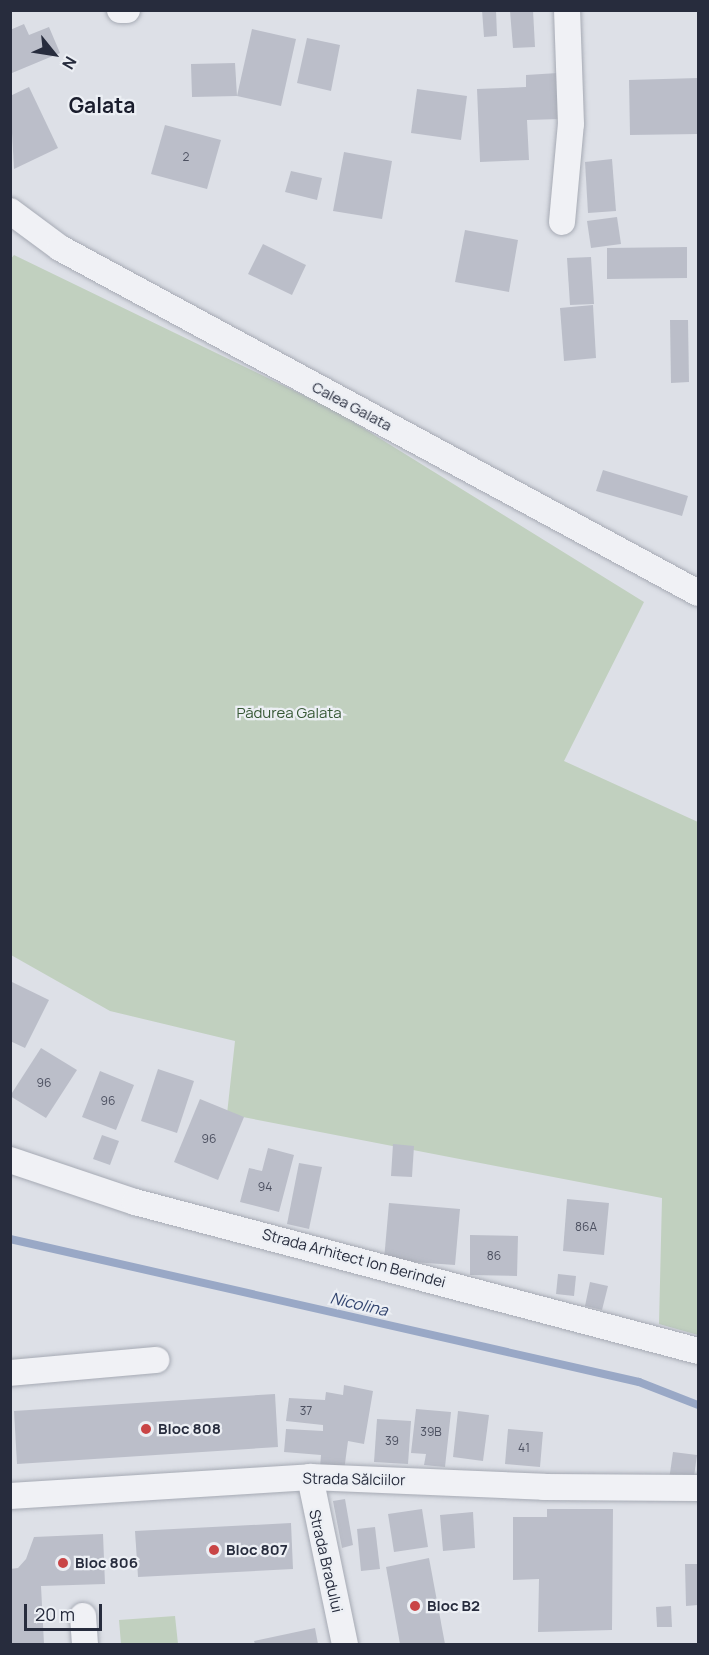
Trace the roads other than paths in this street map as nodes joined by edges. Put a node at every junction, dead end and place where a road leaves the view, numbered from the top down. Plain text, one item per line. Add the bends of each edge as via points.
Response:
1 (120, 10) edge
2 (127, 10) edge
3 (567, 10) edge
4 (10, 211) edge
5 (562, 222) dead end
6 (699, 593) edge
7 (10, 1160) edge
8 (699, 1351) edge
9 (156, 1360) dead end
10 (10, 1373) edge
11 (310, 1477) junction
12 (699, 1488) edge
13 (10, 1496) edge
14 (83, 1616) dead end
15 (85, 1644) edge
16 (345, 1644) edge

1 - 2 street
3 - 5 street via 571,124
4 - 6 street, Calea Galata via 60,248
7 - 8 street, Strada Arhitect Ion Berindei via 135,1202
9 - 10 street
11 - 12 street, Strada Sălciilor via 544,1487
11 - 13 street, Strada Sălciilor
11 - 16 street, Strada Bradului
14 - 15 street

